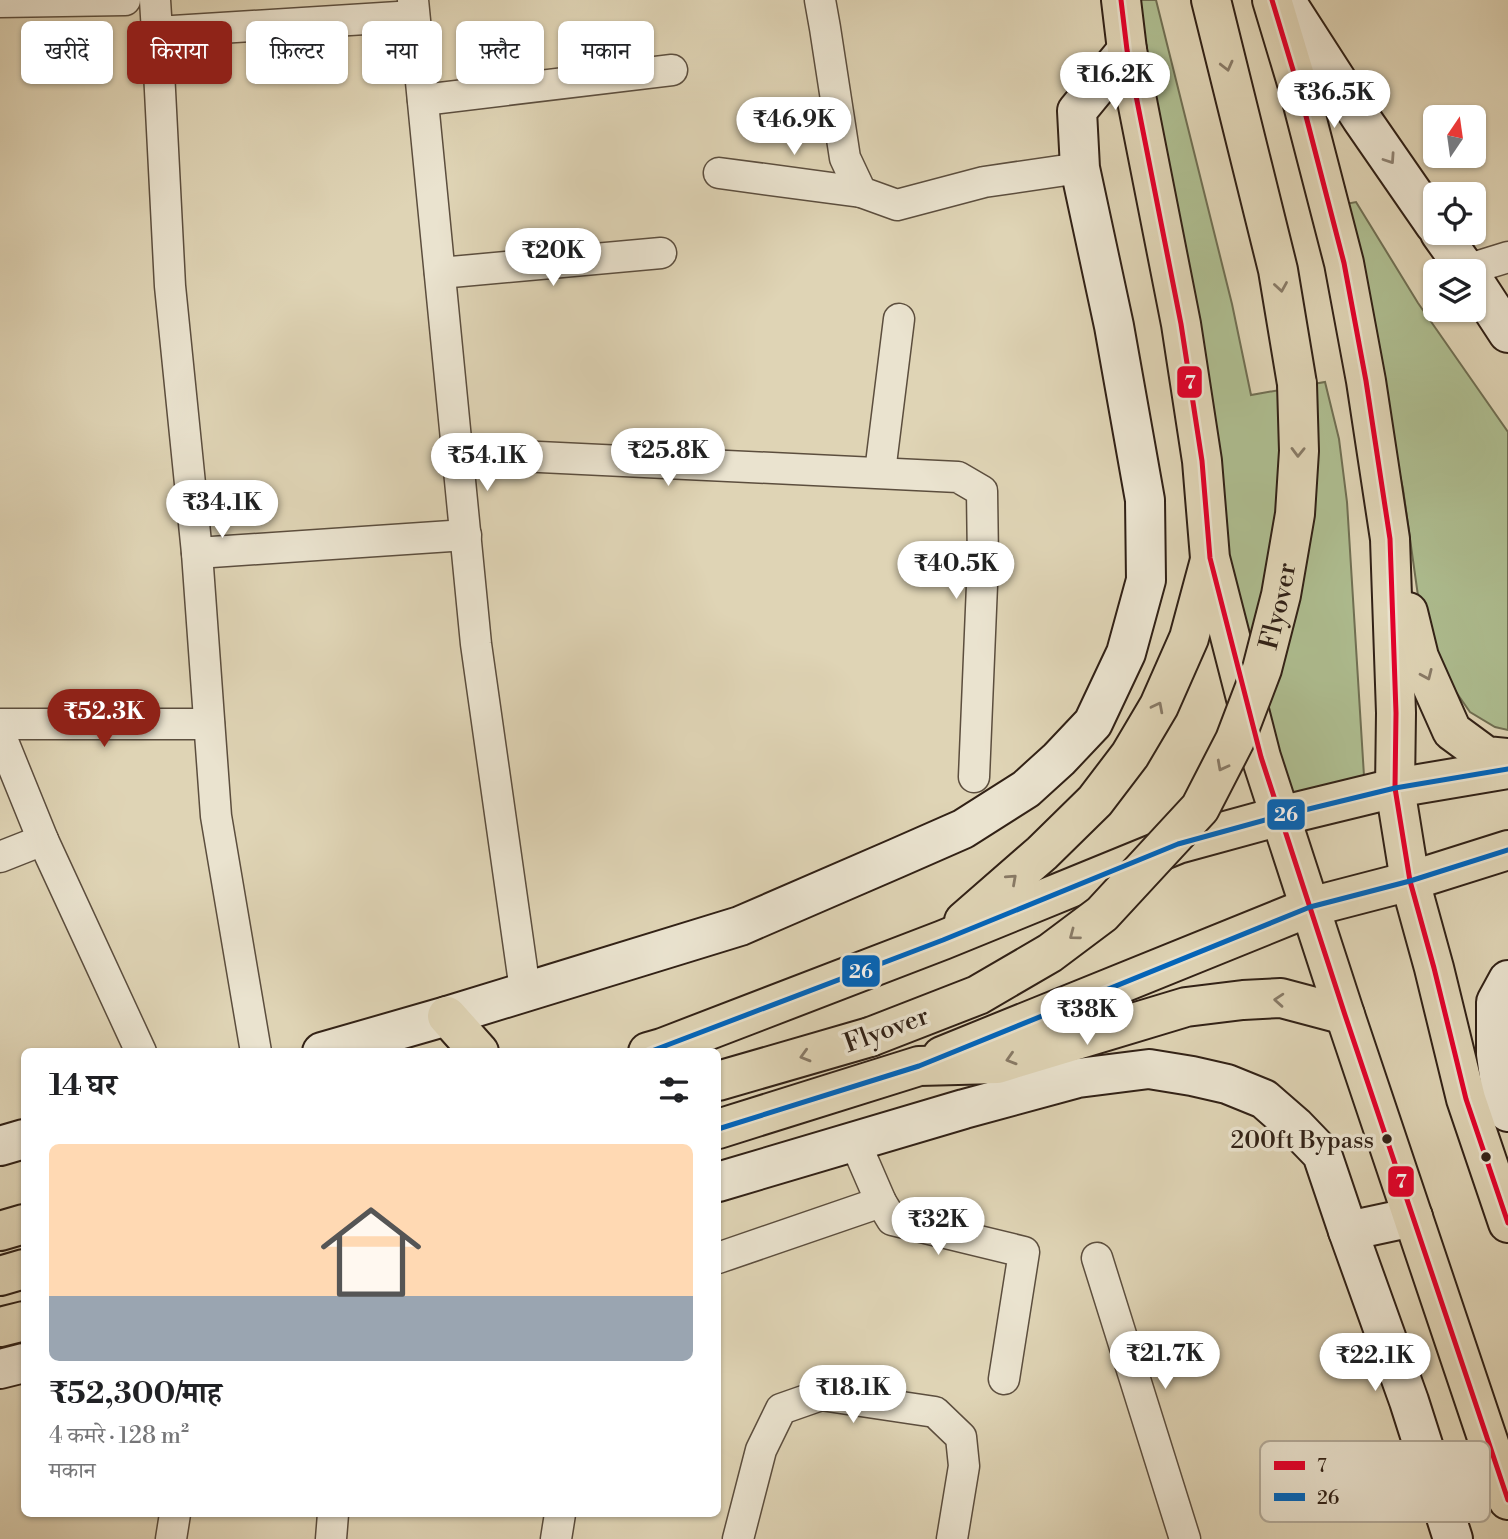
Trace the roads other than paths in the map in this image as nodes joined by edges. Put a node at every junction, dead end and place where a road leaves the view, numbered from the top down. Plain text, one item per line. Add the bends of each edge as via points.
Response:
1 (125, 0) edge
2 (155, 0) edge
3 (820, 0) edge
4 (1121, 0) edge
5 (1211, 0) edge
6 (1272, 0) edge
7 (1284, 0) edge
8 (0, 2) edge
9 (414, 8) edge
10 (272, 12) edge
11 (156, 21) edge
12 (220, 21) edge
13 (1127, 50) junction
14 (672, 70) dead end
15 (160, 84) edge
16 (423, 100) junction
17 (1080, 167) junction
18 (719, 173) dead end
19 (861, 192) junction
20 (1423, 208) edge
21 (661, 253) dead end
22 (1508, 257) edge
23 (1486, 267) edge
24 (440, 273) junction
25 (1486, 300) edge
26 (900, 319) dead end
27 (1508, 333) edge
28 (458, 453) junction
29 (880, 472) junction
30 (466, 535) junction
31 (1390, 539) junction
32 (197, 553) junction
33 (1210, 558) junction
34 (0, 724) edge
35 (209, 724) junction
36 (0, 734) edge
37 (1508, 758) edge
38 (1508, 769) edge
39 (974, 777) dead end
40 (1395, 788) junction
41 (1280, 816) junction
42 (43, 840) junction
43 (1508, 850) edge
44 (0, 857) edge
45 (1410, 881) junction
46 (1310, 907) junction
47 (943, 940) junction
48 (525, 990) junction
49 (1502, 991) edge
50 (1345, 1015) junction
51 (447, 1016) junction
52 (1449, 1028) junction
53 (139, 1048) edge
54 (255, 1048) edge
55 (336, 1048) edge
56 (475, 1048) edge
57 (662, 1048) edge
58 (919, 1066) junction
59 (721, 1080) edge
60 (1508, 1112) edge
61 (721, 1128) edge
62 (21, 1140) edge
63 (855, 1142) junction
64 (0, 1146) edge
65 (721, 1181) edge
66 (881, 1202) junction
67 (1413, 1217) junction
68 (1508, 1223) edge
69 (21, 1225) edge
70 (0, 1231) edge
71 (1348, 1231) junction
72 (721, 1257) edge
73 (1097, 1258) dead end
74 (21, 1270) edge
75 (0, 1276) edge
76 (21, 1322) edge
77 (0, 1327) edge
78 (21, 1364) edge
79 (0, 1369) edge
80 (1004, 1379) dead end
81 (1422, 1441) edge
82 (1488, 1441) edge
83 (1490, 1446) edge
84 (1508, 1500) edge
85 (175, 1517) edge
86 (333, 1517) edge
87 (560, 1517) edge
88 (1448, 1522) edge
89 (171, 1539) edge
90 (331, 1539) edge
91 (556, 1539) edge
92 (738, 1539) edge
93 (952, 1539) edge
94 (1185, 1539) edge
95 (1453, 1539) edge

1 - 8 street
2 - 11 street
3 - 19 street via 845,158
4 - 13 highway
5 -> 59 highway, Flyover, bridge via 1278,270 1297,384 1295,514 1281,595 1262,669 1235,740 1200,808 1102,914 1049,953 978,995 870,1037
6 - 31 highway via 1344,263
7 -> 20 street
9 - 10 street
9 - 16 street
10 - 12 street
13 - 17 street via 1077,111
13 - 33 highway via 1181,324 1202,461
14 - 16 street
15 - 32 street via 170,286
16 - 24 street
17 - 19 street via 984,182 897,205
17 - 48 street via 1145,500 1146,580 1126,653 1093,723 1026,789 963,829 740,926
18 - 19 street
21 - 24 street
22 - 23 street
24 - 28 street
25 - 27 street
26 - 29 street
28 - 29 street
28 - 30 street
29 - 39 street via 958,477 982,491
30 - 32 street
30 - 48 street via 476,644
31 -> 37 highway via 1419,657 1452,731 1486,756
31 - 40 highway
32 - 35 street
33 - 41 highway
47 -> 33 highway via 1095,801 1130,755 1159,706 1189,638
34 - 35 street
35 - 54 street via 216,816
36 - 42 street
38 - 40 highway
40 - 41 highway
40 - 45 highway
41 - 46 highway
41 - 47 highway via 1178,844
42 - 44 street
42 - 53 street
43 - 45 highway
45 - 46 highway
45 - 52 highway
46 - 50 highway
46 - 58 highway
47 - 57 highway
48 - 51 street
49 - 52 street
49 - 60 street via 1496,1054
50 -> 58 highway via 1282,998 1198,1005 997,1064
50 - 67 highway
51 - 55 street
51 - 56 highway
52 - 68 highway via 1466,1099
58 - 61 highway
62 - 64 street
63 - 65 street
63 - 66 street
63 - 71 street via 1078,1078 1149,1069 1192,1076 1264,1099 1295,1126 1322,1154
66 - 72 street
66 - 80 street via 891,1220 1024,1252
67 - 71 street
67 - 82 highway
69 - 70 highway
71 - 81 street
73 - 94 street
74 - 75 highway
76 - 77 highway
78 - 79 street
83 - 84 highway
85 - 89 street
86 - 90 street
87 - 91 street
88 - 95 street
92 - 93 street via 761,1450 781,1409 821,1395 935,1412 961,1437 964,1466

